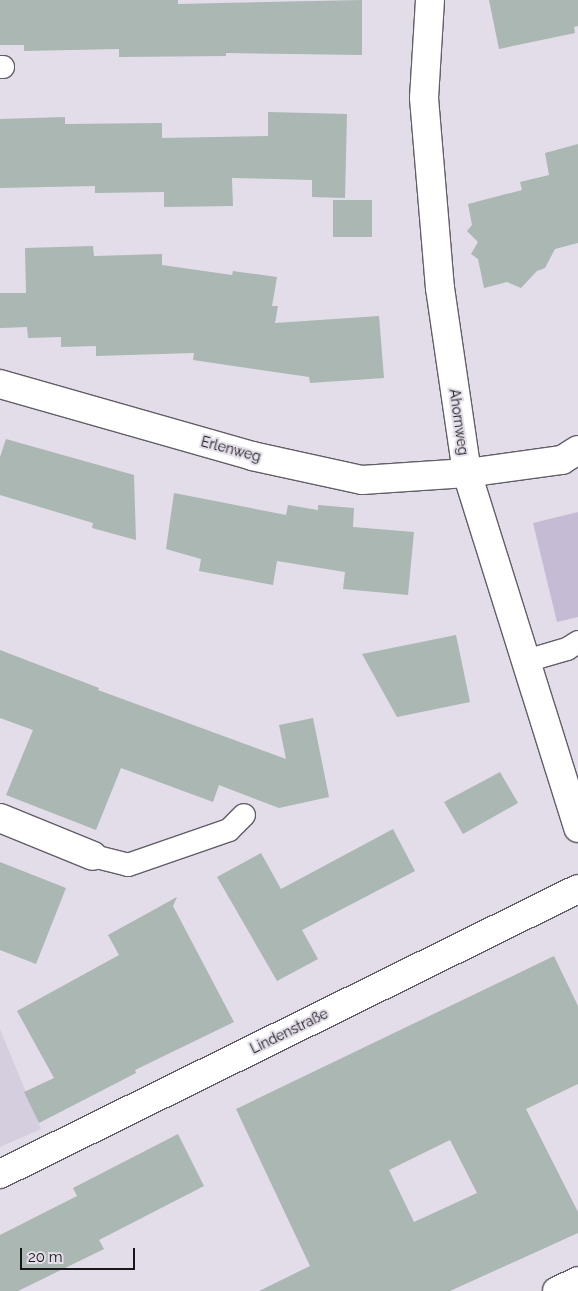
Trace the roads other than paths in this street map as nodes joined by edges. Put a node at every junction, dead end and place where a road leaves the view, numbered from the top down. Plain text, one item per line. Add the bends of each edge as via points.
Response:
1 (430, 0) edge
2 (0, 384) edge
3 (578, 450) edge
4 (467, 473) junction
5 (578, 642) edge
6 (526, 661) junction
7 (244, 815) dead end
8 (0, 818) edge
9 (578, 828) edge
10 (94, 856) joint
11 (578, 889) edge
12 (0, 1174) edge
13 (578, 1281) edge
14 (557, 1291) edge

1 - 4 street, Ahornweg via 424,98 440,288
2 - 4 street, Erlenweg via 252,456 362,480
3 - 4 street, Erlenweg via 562,460
4 - 6 street, Ahornweg
5 - 6 lane via 567,649
6 - 9 street, Ahornweg
7 - 10 lane via 229,830 128,866
8 - 10 street
11 - 12 street, Lindenstraße
13 - 14 street

